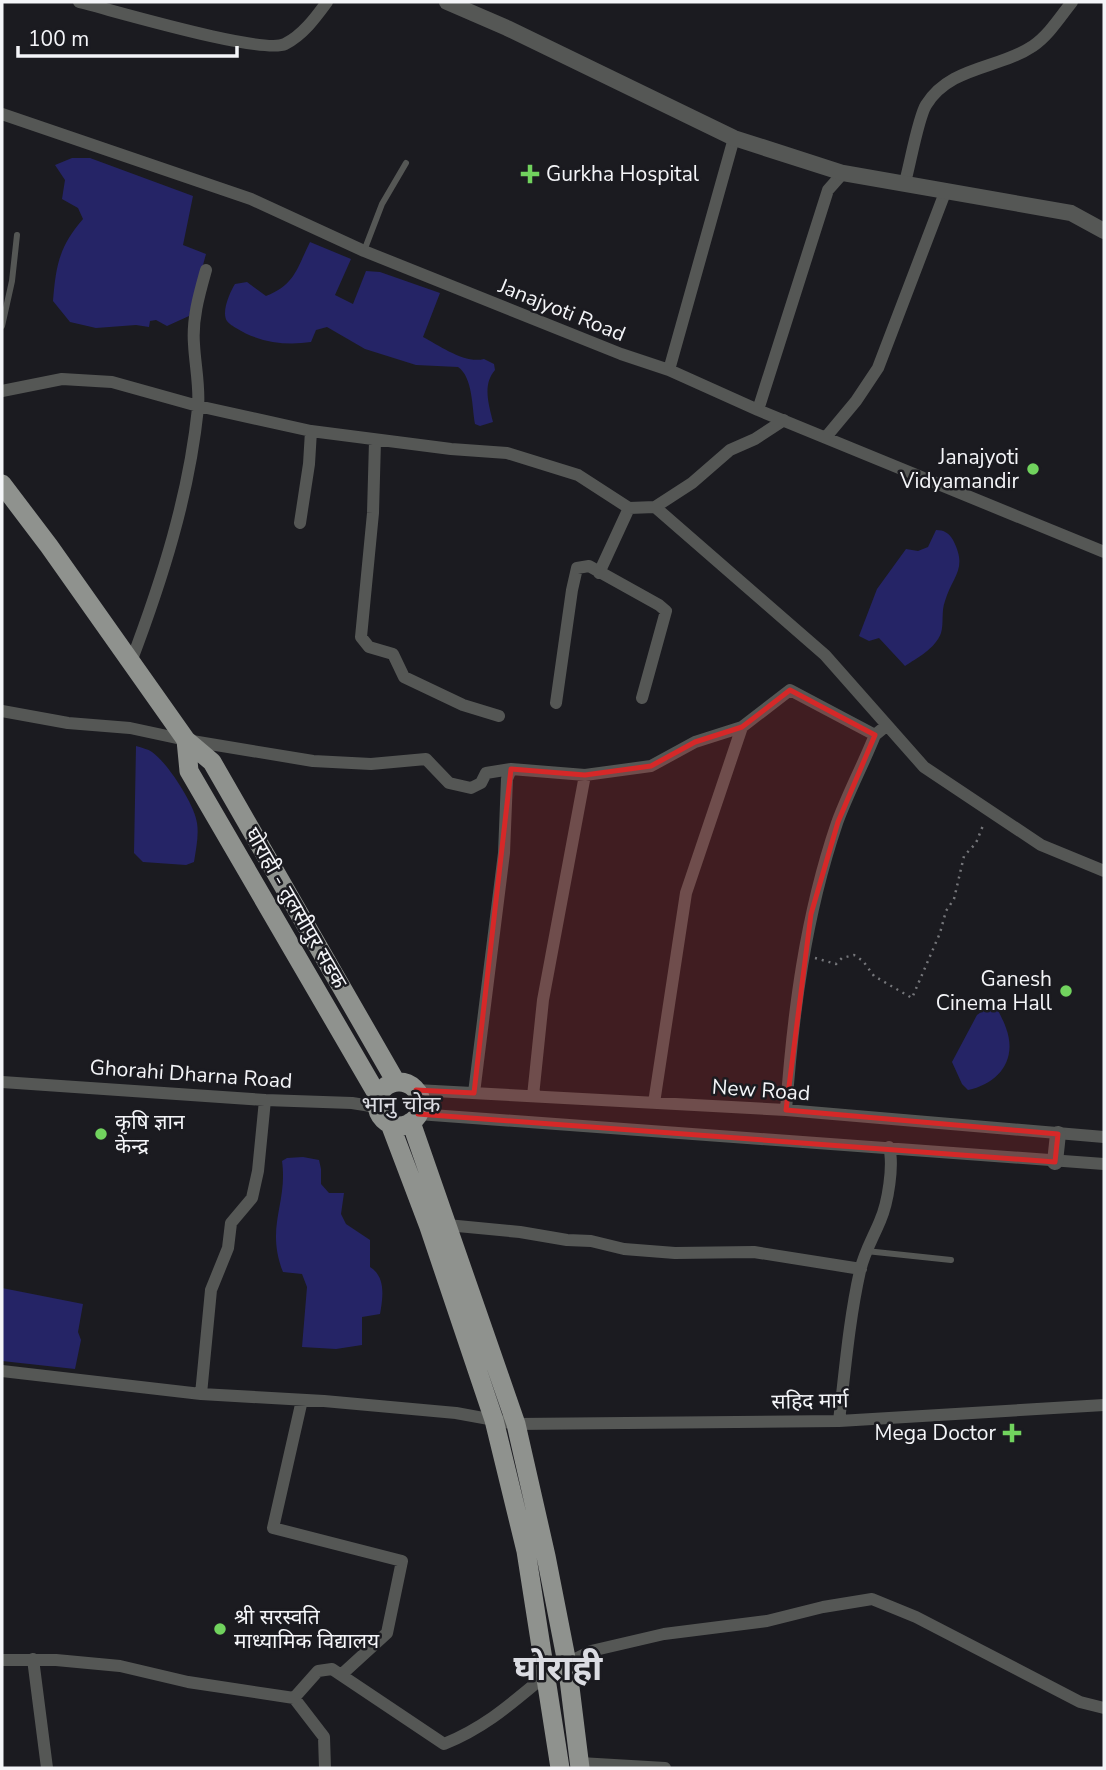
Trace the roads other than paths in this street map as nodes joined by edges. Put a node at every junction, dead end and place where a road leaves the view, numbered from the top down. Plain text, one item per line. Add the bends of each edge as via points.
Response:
1 (79, 2) edge
2 (327, 2) edge
3 (447, 2) edge
4 (1072, 2) edge
5 (2, 114) edge
6 (734, 138) junction
7 (406, 163) dead end
8 (843, 173) junction
9 (905, 183) junction
10 (946, 190) junction
11 (1104, 231) edge
12 (17, 235) dead end
13 (364, 251) junction
14 (206, 270) dead end
15 (2, 326) edge
16 (669, 370) junction
17 (2, 391) edge
18 (198, 406) junction
19 (758, 410) junction
20 (783, 420) junction
21 (311, 431) junction
22 (827, 438) junction
23 (375, 440) junction
24 (2, 484) edge
25 (656, 507) junction
26 (629, 508) junction
27 (300, 523) dead end
28 (1104, 552) edge
29 (599, 573) junction
30 (131, 662) junction
31 (642, 698) dead end
32 (556, 703) dead end
33 (2, 711) edge
34 (499, 716) dead end
35 (886, 726) junction
36 (742, 727) junction
37 (875, 736) junction
38 (186, 740) junction
39 (511, 769) junction
40 (585, 775) junction
41 (1104, 871) edge
42 (2, 1082) edge
43 (396, 1082) junction
44 (416, 1090) junction
45 (474, 1093) junction
46 (533, 1096) junction
47 (265, 1100) junction
48 (378, 1101) junction
49 (654, 1103) junction
50 (786, 1111) junction
51 (415, 1118) junction
52 (390, 1124) junction
53 (1058, 1134) junction
54 (1104, 1137) edge
55 (889, 1147) junction
56 (1055, 1162) junction
57 (1104, 1164) edge
58 (447, 1225) junction
59 (866, 1251) junction
60 (951, 1260) dead end
61 (861, 1269) junction
62 (2, 1371) edge
63 (201, 1394) junction
64 (303, 1400) junction
65 (1104, 1405) edge
66 (494, 1420) junction
67 (839, 1421) junction
68 (516, 1424) junction
69 (33, 1659) junction
70 (2, 1660) edge
71 (567, 1663) junction
72 (546, 1674) junction
73 (341, 1675) junction
74 (294, 1698) junction
75 (1104, 1708) edge
76 (580, 1765) edge
77 (47, 1768) edge
78 (324, 1768) edge
79 (560, 1768) edge
80 (665, 1768) edge

1 - 2 street via 244,44 284,45 310,24
3 - 6 street
4 - 9 street via 1032,46 941,87 925,106
5 - 13 street, Janajyoti Road via 251,199
6 - 8 street
6 - 16 street
7 - 13 lane via 382,204
8 - 9 street
8 - 19 street via 828,190
9 - 10 street
10 - 11 street via 1071,213
10 - 22 street via 878,368
12 - 15 lane
13 - 16 street, Janajyoti Road
14 - 18 street via 193,341
16 - 19 street, Janajyoti Road
17 - 18 street via 62,379 112,382
18 - 21 street
18 - 30 street via 174,535
19 - 20 street, Janajyoti Road
20 - 22 street, Janajyoti Road
20 - 25 street via 730,450
21 - 23 street
21 - 27 street
22 - 28 street, Janajyoti Road
23 - 26 street via 507,453 578,475
23 - 34 street via 361,637 369,648 393,654 404,677
24 - 30 main road, घोराही - तुलसीपुर सडक
25 - 26 street
25 - 35 street via 825,655
26 - 29 street
29 - 31 street via 666,611
29 - 32 street via 589,566 578,568
30 - 38 main road, घोराही - तुलसीपुर सडक
33 - 38 street
35 - 37 street
35 - 41 street via 924,767 1041,845
36 - 37 street via 790,691
36 - 40 street via 695,741 651,766
36 - 49 street via 686,893
37 - 50 street via 838,822 811,914 791,1037
38 - 39 street via 313,761 371,764 426,760 449,783 471,788 481,783 486,773
38 - 43 main road, घोराही - तुलसीपुर सडक via 212,762
38 - 48 main road, घोराही - तुलसीपुर सडक via 189,771
39 - 40 street
39 - 45 street
40 - 46 street via 543,1000
42 - 47 street, Ghorahi Dharna Road
43 - 44 main road
43 - 48 main road via 388,1084
44 - 45 street, New Road
44 - 51 main road via 421,1106
45 - 46 street, New Road
46 - 49 street, New Road
47 - 48 street, Ghorahi Dharna Road
47 - 63 street via 252,1198 231,1223 228,1248 211,1290
48 - 52 main road via 379,1114
49 - 50 street, New Road
50 - 53 street, New Road
51 - 52 main road via 405,1125
51 - 55 street
51 - 58 main road
52 - 66 main road
53 - 54 street, New Road
53 - 56 street
55 - 56 street
55 - 59 street via 892,1157 885,1203
56 - 57 street
58 - 61 street via 624,1249 754,1252
58 - 68 main road
59 - 60 lane
59 - 61 street
61 - 67 street
62 - 63 street, सहिद मार्ग
63 - 64 street, सहिद मार्ग
64 - 66 street, सहिद मार्ग
64 - 73 street via 273,1528 402,1561 387,1633
65 - 67 street, सहिद मार्ग
66 - 68 street, सहिद मार्ग
66 - 72 main road via 526,1550
67 - 68 street, सहिद मार्ग
68 - 71 main road
69 - 70 street
69 - 74 street via 120,1666
69 - 77 street
71 - 72 main road
71 - 75 street via 591,1651 664,1634 767,1621 873,1599 1080,1702
71 - 76 main road
72 - 73 street via 472,1733 444,1744
72 - 79 main road
73 - 74 street via 332,1669 318,1671
74 - 78 street via 324,1737
76 - 80 street

